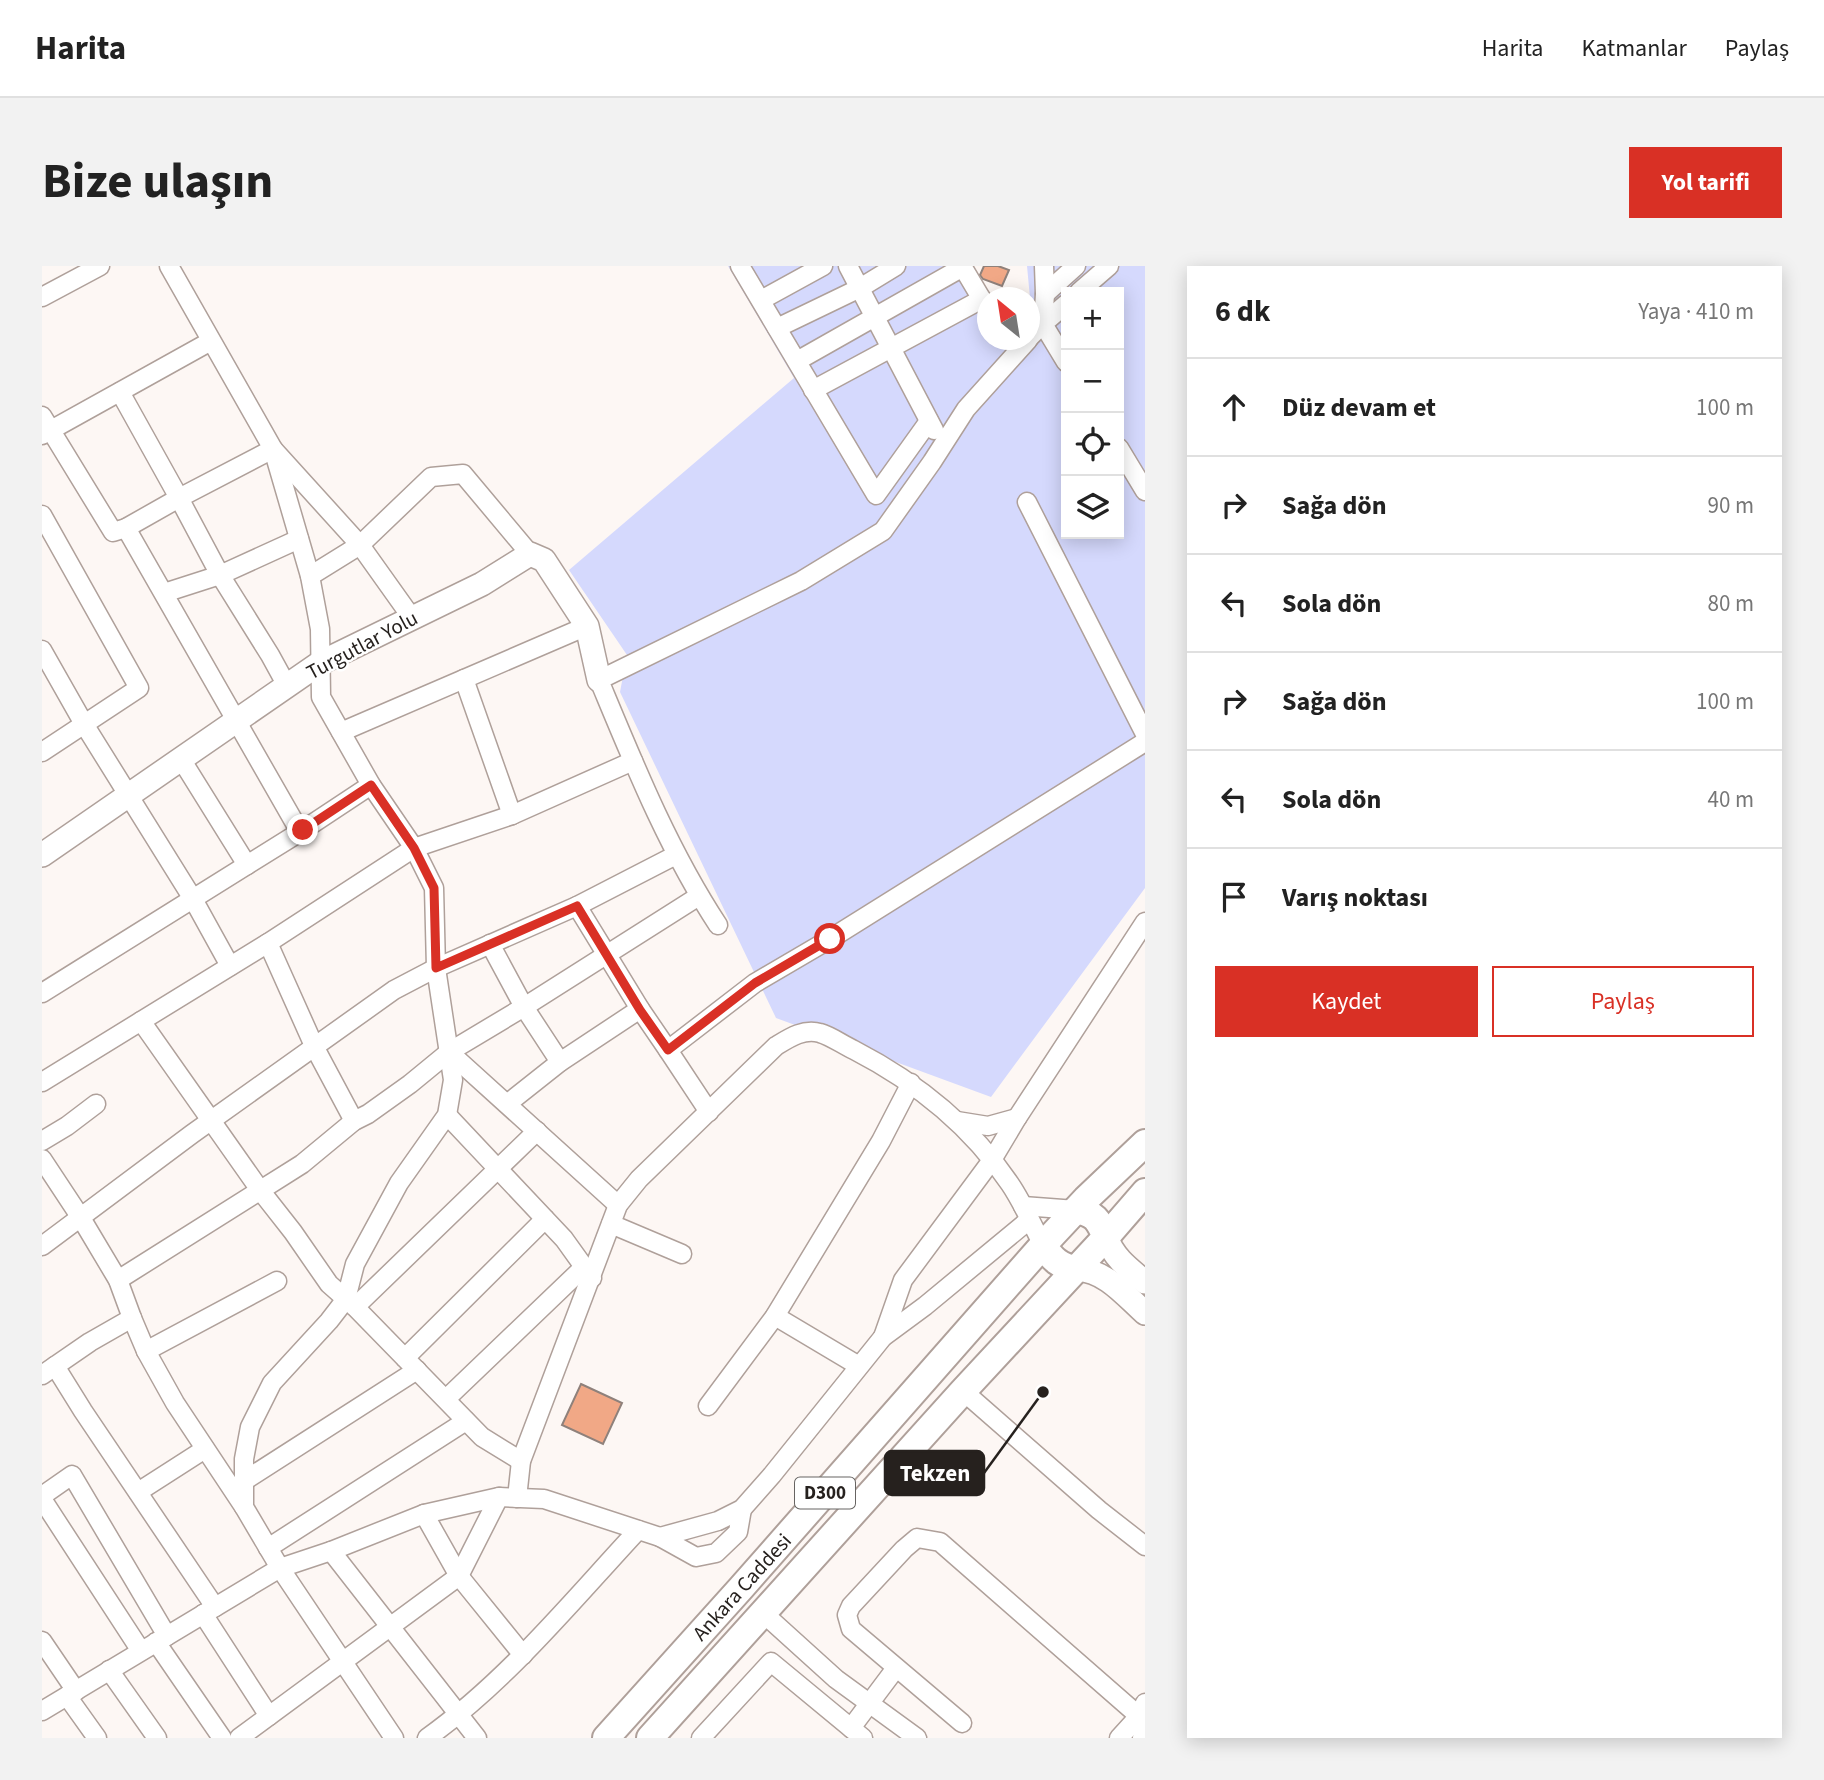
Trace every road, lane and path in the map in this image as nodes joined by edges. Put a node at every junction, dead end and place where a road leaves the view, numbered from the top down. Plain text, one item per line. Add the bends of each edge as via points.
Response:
1 (100, 266) edge
2 (169, 266) edge
3 (740, 266) edge
4 (823, 266) edge
5 (848, 266) edge
6 (896, 266) edge
7 (1044, 266) edge
8 (1076, 266) edge
9 (1110, 266) edge
10 (963, 267) edge
11 (1085, 287) edge
12 (860, 288) junction
13 (44, 290) edge
14 (977, 291) edge
15 (1045, 294) junction
16 (761, 300) junction
17 (977, 308) edge
18 (1061, 308) edge
19 (875, 318) junction
20 (1043, 324) junction
21 (1040, 327) edge
22 (777, 328) junction
23 (211, 341) junction
24 (891, 348) junction
25 (1007, 350) edge
26 (1061, 354) edge
27 (797, 361) junction
28 (814, 390) junction
29 (120, 392) junction
30 (929, 421) junction
31 (45, 427) edge
32 (942, 446) junction
33 (273, 449) junction
34 (1124, 456) edge
35 (1145, 491) edge
36 (179, 498) junction
37 (1027, 502) dead end
38 (42, 515) edge
39 (126, 528) junction
40 (299, 539) junction
41 (360, 545) junction
42 (530, 554) junction
43 (220, 575) junction
44 (310, 576) junction
45 (164, 593) junction
46 (412, 618) junction
47 (587, 626) junction
48 (42, 650) edge
49 (320, 663) junction
50 (464, 679) junction
51 (599, 680) junction
52 (287, 686) junction
53 (236, 721) junction
54 (83, 724) junction
55 (341, 732) junction
56 (1145, 734) edge
57 (1145, 743) edge
58 (42, 752) edge
59 (181, 759) junction
60 (633, 761) junction
61 (371, 785) junction
62 (128, 796) junction
63 (512, 815) junction
64 (300, 832) junction
65 (414, 848) junction
66 (42, 855) edge
67 (676, 855) junction
68 (247, 865) junction
69 (699, 896) junction
70 (193, 899) junction
71 (577, 906) junction
72 (1145, 922) edge
73 (718, 925) dead end
74 (268, 943) junction
75 (490, 944) junction
76 (606, 956) junction
77 (230, 966) junction
78 (436, 968) junction
79 (42, 993) edge
80 (524, 1007) junction
81 (640, 1010) junction
82 (141, 1021) junction
83 (315, 1048) junction
84 (668, 1050) junction
85 (449, 1052) junction
86 (560, 1062) junction
87 (42, 1082) edge
88 (911, 1083) junction
89 (96, 1104) dead end
90 (507, 1104) junction
91 (709, 1112) junction
92 (447, 1115) junction
93 (1017, 1118) junction
94 (211, 1121) junction
95 (354, 1121) junction
96 (957, 1121) junction
97 (537, 1131) junction
98 (42, 1141) edge
99 (1145, 1143) edge
100 (42, 1158) edge
101 (992, 1160) junction
102 (498, 1170) junction
103 (260, 1190) junction
104 (1145, 1192) edge
105 (618, 1205) junction
106 (1076, 1210) junction
107 (1026, 1213) junction
108 (81, 1218) junction
109 (545, 1219) junction
110 (611, 1224) junction
111 (1106, 1237) junction
112 (1043, 1245) junction
113 (42, 1246) edge
114 (682, 1254) dead end
115 (1077, 1269) junction
116 (588, 1272) junction
117 (118, 1280) junction
118 (277, 1281) dead end
119 (1145, 1282) edge
120 (350, 1303) junction
121 (1145, 1313) edge
122 (775, 1316) junction
123 (132, 1318) junction
124 (883, 1337) junction
125 (146, 1351) junction
126 (411, 1364) junction
127 (859, 1366) junction
128 (49, 1370) edge
129 (963, 1391) junction
130 (446, 1399) junction
131 (708, 1406) dead end
132 (466, 1421) junction
133 (205, 1449) junction
134 (521, 1461) junction
135 (244, 1481) junction
136 (138, 1492) junction
137 (42, 1498) edge
138 (508, 1498) junction
139 (244, 1507) junction
140 (742, 1509) junction
141 (424, 1514) junction
142 (638, 1530) junction
143 (660, 1537) junction
144 (1145, 1546) edge
145 (268, 1548) junction
146 (331, 1551) junction
147 (280, 1568) junction
148 (459, 1576) junction
149 (209, 1610) junction
150 (762, 1612) junction
151 (391, 1627) junction
152 (42, 1641) edge
153 (155, 1643) junction
154 (523, 1654) junction
155 (344, 1662) junction
156 (896, 1668) junction
157 (109, 1670) junction
158 (71, 1693) junction
159 (869, 1703) junction
160 (1142, 1710) edge
161 (42, 1711) edge
162 (459, 1715) junction
163 (269, 1716) junction
164 (962, 1723) dead end
165 (857, 1733) edge
166 (97, 1738) edge
167 (157, 1738) edge
168 (222, 1738) edge
169 (239, 1738) edge
170 (394, 1738) edge
171 (427, 1738) edge
172 (477, 1738) edge
173 (606, 1738) edge
174 (650, 1738) edge
175 (701, 1738) edge
176 (917, 1738) edge
177 (1119, 1738) edge
178 (1142, 1738) edge

1 - 13 street
2 - 23 street
3 - 16 street
4 - 16 street
5 - 12 street
6 - 12 street
7 - 15 street
8 - 15 street
9 - 11 street
10 - 14 street
10 - 19 street
12 - 19 street
12 - 22 street
15 - 20 street
16 - 22 street
17 - 24 street
18 - 20 street
19 - 24 street
19 - 27 street
20 - 21 street
20 - 26 street
22 - 27 street
23 - 29 street
23 - 33 street
24 - 28 street
24 - 30 street
25 - 32 street
27 - 28 street
28 - 30 street via 876,495
29 - 31 street
29 - 36 street
30 - 32 street
31 - 39 street via 113,532
32 - 51 street via 883,531 801,581
33 - 36 street
33 - 40 street
33 - 41 street
34 - 35 street
36 - 39 street
36 - 43 street
37 - 56 street
38 - 54 street via 139,688
39 - 45 street
40 - 43 street
40 - 44 street
41 - 42 street via 431,477 463,474
41 - 44 street
41 - 46 street
42 - 46 main road, Turgutlar Yolu
42 - 47 main road via 544,560
43 - 45 street
43 - 52 street
44 - 49 street via 320,629
45 - 53 street
46 - 49 main road, Turgutlar Yolu
47 - 50 street
47 - 51 main road
48 - 54 street
49 - 52 main road, Turgutlar Yolu
49 - 55 street via 321,697
50 - 55 street
50 - 63 street
51 - 60 street
52 - 53 main road, Turgutlar Yolu
53 - 59 main road, Turgutlar Yolu
53 - 64 street
54 - 58 street
54 - 62 street
55 - 61 street
57 - 84 street via 755,983
59 - 62 main road, Turgutlar Yolu
59 - 68 street
60 - 63 street
60 - 67 street
61 - 64 street
61 - 65 street
62 - 66 main road, Turgutlar Yolu
62 - 70 street
63 - 65 street
64 - 68 street
65 - 74 street
65 - 78 street via 434,888
67 - 69 street
67 - 71 street
68 - 70 street
69 - 73 street
69 - 76 street
70 - 77 street
70 - 79 street
71 - 75 street
71 - 76 street
72 - 93 street
74 - 77 street
74 - 83 street
75 - 78 street
75 - 80 street
76 - 80 street
76 - 81 street
77 - 82 street
78 - 83 street via 394,990
78 - 85 street
80 - 85 street
80 - 86 street
81 - 84 street
81 - 86 street
82 - 87 street
82 - 94 street
83 - 94 street
83 - 95 street
84 - 91 street
85 - 90 street
85 - 92 street via 453,1080
85 - 95 street
86 - 90 street
88 - 91 street via 819,1032 797,1034 776,1046
88 - 96 street
88 - 122 street
89 - 98 street
90 - 97 street
91 - 105 street
92 - 102 street
92 - 120 street via 399,1183 355,1264
93 - 96 street via 988,1126
93 - 101 street
94 - 103 street
94 - 108 street
95 - 103 street via 302,1164
96 - 101 street
97 - 102 street
97 - 105 street
99 - 106 highway, Ankara Caddesi / D300
100 - 108 street
101 - 107 street
101 - 124 street via 903,1280
102 - 109 street
102 - 120 street
103 - 117 street
103 - 120 street via 329,1284
104 - 111 highway, Ankara Caddesi / D300
105 - 110 street
106 - 107 street
106 - 111 highway via 1096,1218
106 - 112 highway, Ankara Caddesi / D300
107 - 112 street
107 - 124 street via 925,1306
108 - 113 street
108 - 117 street
109 - 116 street
109 - 126 street
110 - 114 street
110 - 116 street
111 - 115 highway, Ankara Caddesi / D300
111 - 119 main road via 1110,1249
112 - 115 highway via 1058,1264
112 - 173 highway, Ankara Caddesi / D300
115 - 121 main road via 1102,1275
115 - 129 highway, Ankara Caddesi / D300
116 - 130 street
116 - 134 street
117 - 123 street
118 - 125 street
120 - 126 street
120 - 135 street via 272,1383 250,1427
122 - 127 street
122 - 131 street
123 - 125 street
123 - 128 street
124 - 127 street
125 - 133 street
126 - 130 street
126 - 135 street
127 - 140 street
128 - 136 street
129 - 144 street
129 - 150 highway, Ankara Caddesi / D300
130 - 132 street
132 - 134 street via 482,1437
132 - 145 street
133 - 136 street
133 - 139 street
134 - 138 street
135 - 139 street
136 - 149 street
137 - 153 street
137 - 153 street via 72,1475
138 - 141 street
138 - 142 street via 544,1499
138 - 148 street
139 - 145 street
140 - 143 street via 718,1521
140 - 143 street via 737,1532 716,1553 696,1556
141 - 146 street
141 - 148 street
142 - 143 street
142 - 154 street
145 - 147 street
146 - 147 street
146 - 151 street
147 - 149 street
147 - 155 street
148 - 151 street
148 - 154 street
149 - 153 street
149 - 163 street
150 - 159 street
150 - 174 highway, Ankara Caddesi / D300
151 - 155 street
151 - 162 street
152 - 158 street
153 - 157 street
153 - 168 street
154 - 162 street
155 - 163 street
155 - 170 street
156 - 159 street
156 - 160 street via 851,1629 847,1615 917,1538 940,1542
156 - 164 street
157 - 158 street
157 - 167 street
158 - 161 street
158 - 166 street
159 - 165 street
159 - 176 street
160 - 177 street
160 - 178 street
162 - 171 street
162 - 172 street
163 - 169 street
165 - 175 street via 771,1662

